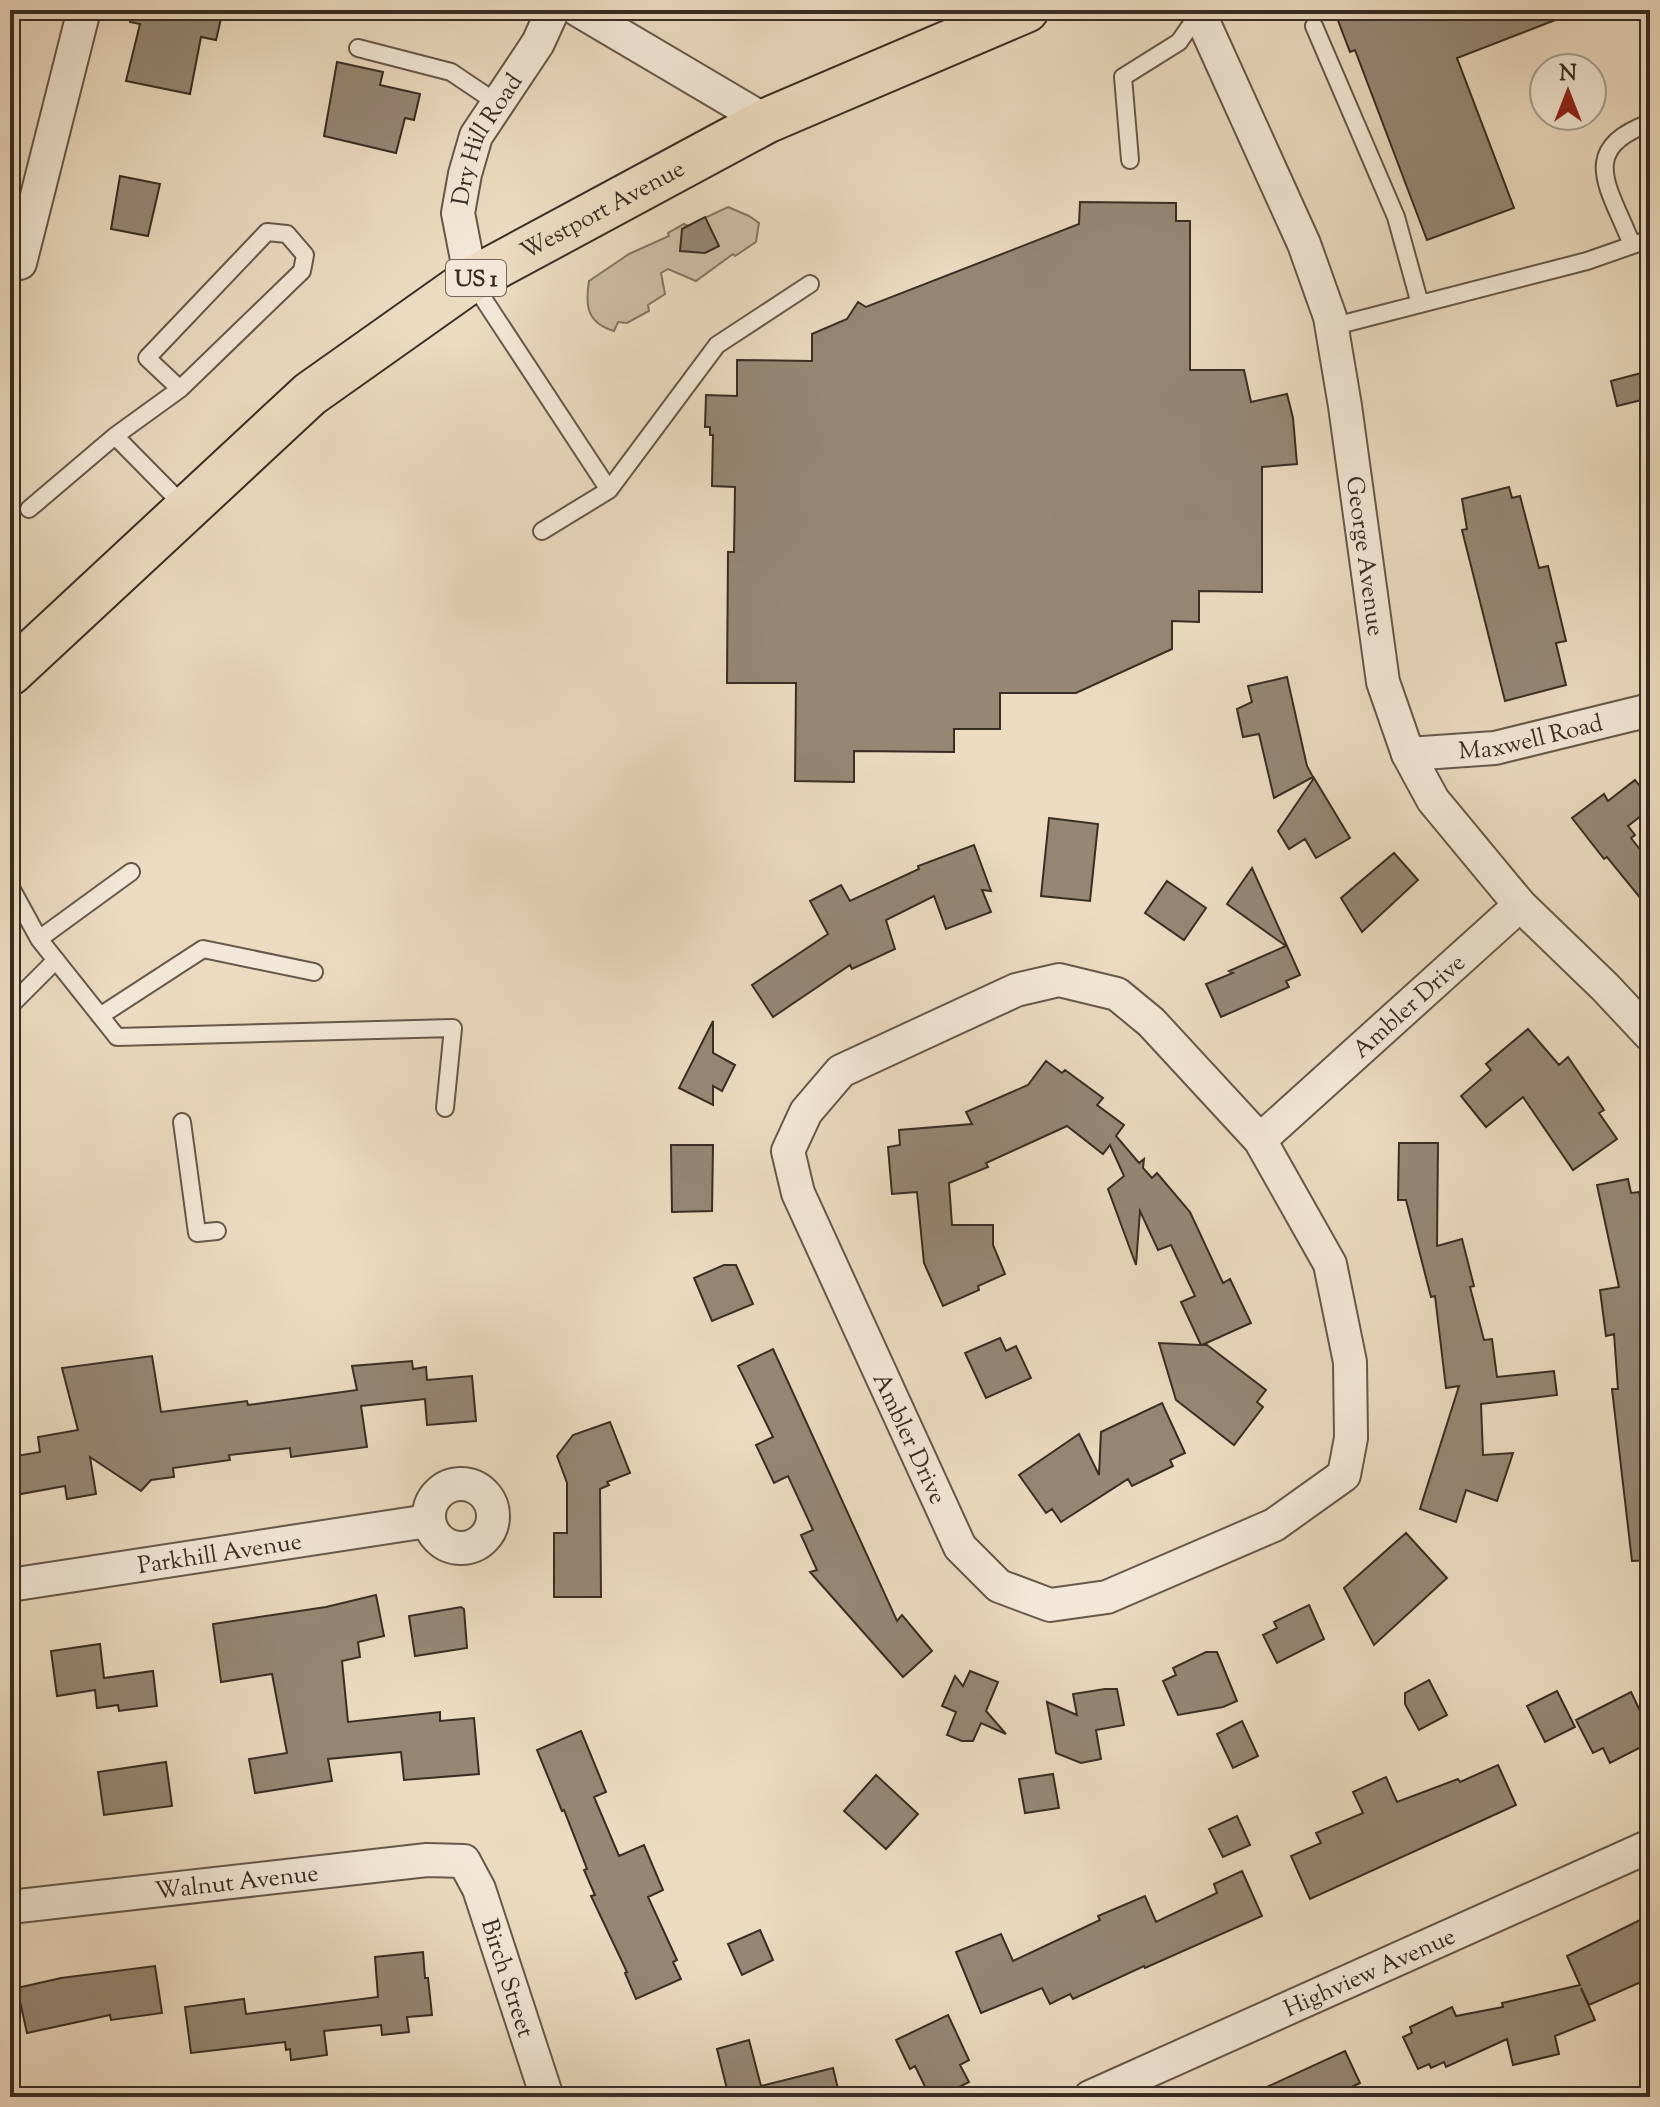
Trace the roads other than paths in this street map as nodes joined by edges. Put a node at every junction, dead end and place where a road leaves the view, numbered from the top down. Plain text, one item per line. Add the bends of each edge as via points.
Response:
1 (84, 10) edge
2 (553, 10) edge
3 (578, 10) edge
4 (1026, 10) edge
5 (1199, 12) edge
6 (980, 19) edge
7 (1314, 26) dead end
8 (358, 48) dead end
9 (497, 103) junction
10 (766, 121) junction
11 (1650, 123) edge
12 (1130, 160) dead end
13 (1650, 239) edge
14 (1632, 245) junction
15 (15, 262) edge
16 (471, 280) junction
17 (810, 284) dead end
18 (1420, 304) junction
19 (1331, 327) junction
20 (180, 389) junction
21 (115, 436) junction
22 (609, 490) junction
23 (186, 508) junction
24 (29, 509) dead end
25 (542, 531) dead end
26 (10, 673) edge
27 (1650, 710) edge
28 (1408, 754) junction
29 (131, 872) dead end
30 (10, 886) edge
31 (1520, 905) junction
32 (39, 939) junction
33 (56, 960) junction
34 (314, 972) dead end
35 (10, 1006) edge
36 (100, 1016) junction
37 (1650, 1035) edge
38 (445, 1108) dead end
39 (182, 1122) dead end
40 (1260, 1140) junction
41 (217, 1231) dead end
42 (428, 1521) dead end
43 (10, 1585) edge
44 (1650, 1846) edge
45 (464, 1861) joint
46 (10, 1907) edge
47 (1109, 2093) edge
48 (547, 2097) edge

1 - 15 street
2 - 9 street, Dry Hill Road via 538,43
3 - 10 street
4 - 6 main road, Westport Avenue / US 1
5 - 12 lane via 1179,42 1123,77
5 - 19 street, George Avenue via 1304,244
6 - 10 main road, Westport Avenue / US 1
7 - 18 lane via 1396,217
8 - 9 lane via 451,72
9 - 16 street, Dry Hill Road via 476,136 458,213
10 - 16 main road, Westport Avenue / US 1
11 - 14 lane via 1614,140 1604,165
13 - 14 lane
14 - 18 lane
16 - 22 lane
16 - 23 main road, Westport Avenue / US 1 via 310,394
17 - 22 lane via 717,345
18 - 19 lane
19 - 28 street, George Avenue via 1383,682
20 - 20 lane via 302,271 305,255 287,234 267,232 147,358
20 - 21 lane
21 - 23 lane
21 - 24 lane
22 - 25 lane
23 - 26 main road, Westport Avenue / US 1
27 - 28 street, Maxwell Road via 1495,748
28 - 31 street, George Avenue via 1433,800
29 - 32 lane
30 - 32 lane
31 - 37 street, George Avenue
31 - 40 street, Ambler Drive
32 - 33 lane
33 - 35 lane
33 - 36 lane
34 - 36 lane via 203,949
36 - 38 lane via 117,1037 453,1028
39 - 41 lane via 197,1233
40 - 40 street, Ambler Drive via 1330,1264 1350,1362 1351,1438 1344,1475 1274,1525 1107,1597 1050,1605 999,1586 960,1547 798,1193 788,1151 806,1112 841,1071 1016,990 1059,980 1117,994 1151,1022
42 - 43 street, Parkhill Avenue
44 - 47 street, Highview Avenue
45 - 46 street, Walnut Avenue via 427,1860
45 - 48 street, Birch Street via 479,1889

